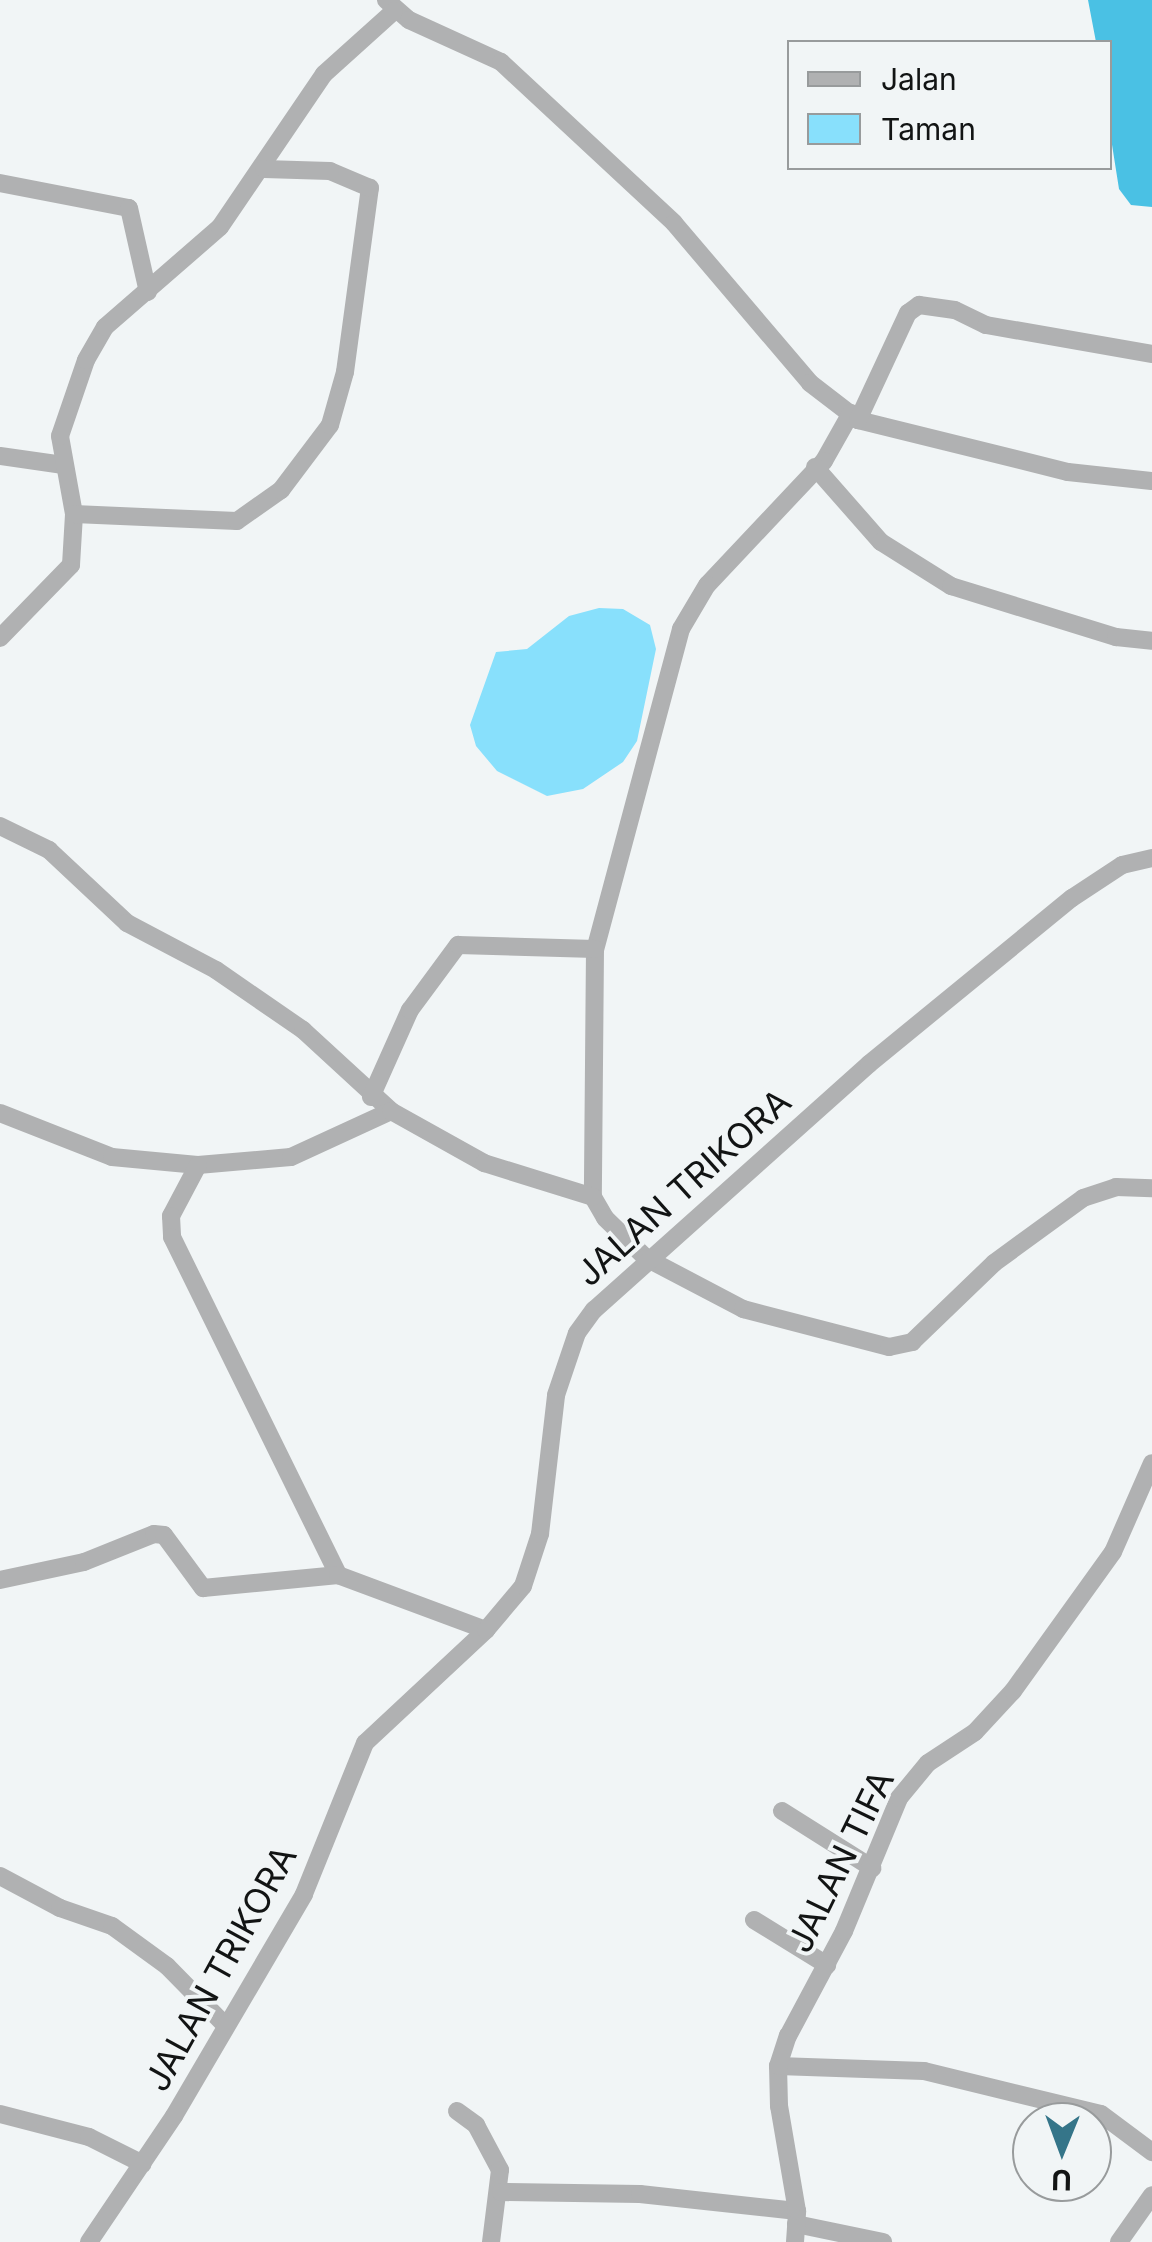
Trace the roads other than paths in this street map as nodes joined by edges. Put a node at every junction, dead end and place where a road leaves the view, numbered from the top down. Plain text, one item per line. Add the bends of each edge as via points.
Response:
1 (390, 6) edge
2 (264, 170) junction
3 (0, 183) edge
4 (148, 292) junction
5 (1152, 354) edge
6 (854, 417) junction
7 (0, 456) edge
8 (63, 465) junction
9 (815, 468) junction
10 (1152, 480) edge
11 (74, 514) junction
12 (0, 638) edge
13 (1152, 641) edge
14 (1, 825) edge
15 (1152, 858) edge
16 (596, 949) junction
17 (372, 1088) junction
18 (391, 1111) junction
19 (0, 1113) edge
20 (371, 1118) junction
21 (198, 1166) junction
22 (1152, 1188) edge
23 (592, 1197) junction
24 (646, 1258) junction
25 (1152, 1463) edge
26 (338, 1575) junction
27 (0, 1580) edge
28 (486, 1630) junction
29 (782, 1811) dead end
30 (872, 1868) junction
31 (0, 1876) edge
32 (754, 1920) dead end
33 (827, 1964) junction
34 (224, 2024) junction
35 (778, 2066) junction
36 (457, 2111) dead end
37 (0, 2114) edge
38 (1152, 2152) edge
39 (143, 2164) junction
40 (501, 2192) junction
41 (1152, 2195) edge
42 (796, 2226) edge
43 (89, 2242) edge
44 (491, 2242) edge
45 (883, 2242) edge
46 (1119, 2242) edge

1 - 2 street via 324,74
1 - 6 street via 501,62 674,223 810,383
2 - 4 street via 220,227
2 - 11 street via 330,171 370,188 345,372 330,424 281,490 237,521
3 - 4 street via 129,208
4 - 8 street via 105,327 86,360 60,436
5 - 6 street via 986,325 956,310 919,305 908,313
6 - 9 street
6 - 10 street via 1068,472
7 - 8 street
8 - 11 street
9 - 13 street via 882,542 951,586 1116,637
9 - 16 street via 689,611
11 - 12 street via 71,564
14 - 17 street via 48,850 127,923 216,970 304,1030
15 - 24 street, JALAN TRIKORA via 1122,866 1072,898
16 - 17 street via 458,945 410,1010
16 - 23 street
17 - 18 street
17 - 20 street
18 - 20 street
18 - 23 street via 484,1164
19 - 21 street via 112,1157
20 - 21 street via 290,1158
21 - 26 street via 171,1216 172,1237
22 - 24 street via 1116,1187 1083,1198 994,1263 902,1346 743,1309
23 - 24 street
24 - 28 street, JALAN TRIKORA via 594,1310 564,1363 540,1534 523,1586
25 - 30 street, JALAN TIFA via 1135,1509 1090,1586 988,1720 912,1779 887,1822
26 - 27 street via 202,1588 164,1535 154,1534 72,1565
26 - 28 street
28 - 34 street, JALAN TRIKORA via 365,1744 304,1894
29 - 30 street
30 - 33 street, JALAN TIFA
31 - 34 street via 48,1903 112,1926 167,1966
32 - 33 street
33 - 35 street, JALAN TIFA
34 - 39 street, JALAN TRIKORA
35 - 38 street via 924,2071 1101,2114
35 - 42 street, JALAN TIFA
36 - 40 street via 493,2148
37 - 39 street via 90,2137
39 - 43 street, JALAN TRIKORA
40 - 42 street via 640,2194
40 - 44 street
41 - 46 street
42 - 45 street

